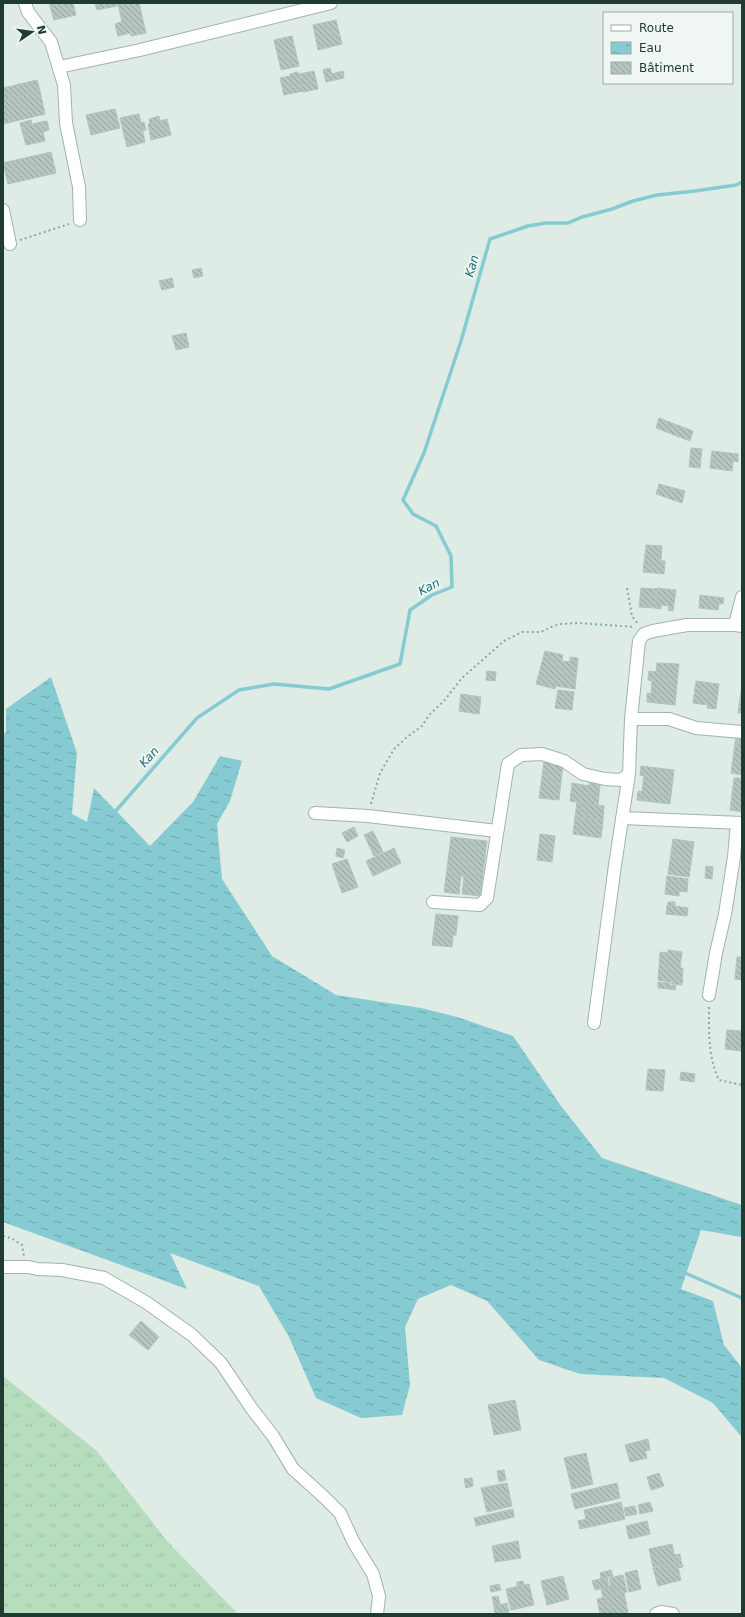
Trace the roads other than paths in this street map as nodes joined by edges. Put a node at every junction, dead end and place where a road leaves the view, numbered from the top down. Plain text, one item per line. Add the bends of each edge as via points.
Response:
1 (25, 3) edge
2 (330, 3) edge
3 (59, 67) junction
4 (3, 210) edge
5 (80, 220) road end
6 (10, 244) road end
7 (742, 597) edge
8 (738, 626) edge
9 (631, 719) junction
10 (742, 732) edge
11 (629, 774) junction
12 (315, 813) dead end
13 (622, 818) junction
14 (739, 823) edge
15 (497, 830) junction
16 (433, 902) dead end
17 (709, 995) road end
18 (594, 1023) dead end
19 (3, 1267) edge
20 (377, 1614) edge
21 (656, 1614) edge
22 (673, 1614) edge

1 - 3 street via 28,12 51,42
2 - 3 street via 140,50
3 - 5 street via 64,85 66,123 79,187
4 - 6 street
7 - 8 street
8 - 9 street via 686,625 644,634 638,641
9 - 10 street via 669,718 696,728
9 - 11 street
11 - 13 street
11 - 15 street via 621,780 605,779 583,774 564,761 542,754 521,755 508,764
12 - 15 street
13 - 14 street
13 - 18 street
14 - 17 street
15 - 16 street via 487,898 480,905
19 - 20 street via 62,1270 104,1278 147,1303 192,1335 221,1363 293,1469 340,1513 373,1574 379,1596
21 - 22 street

